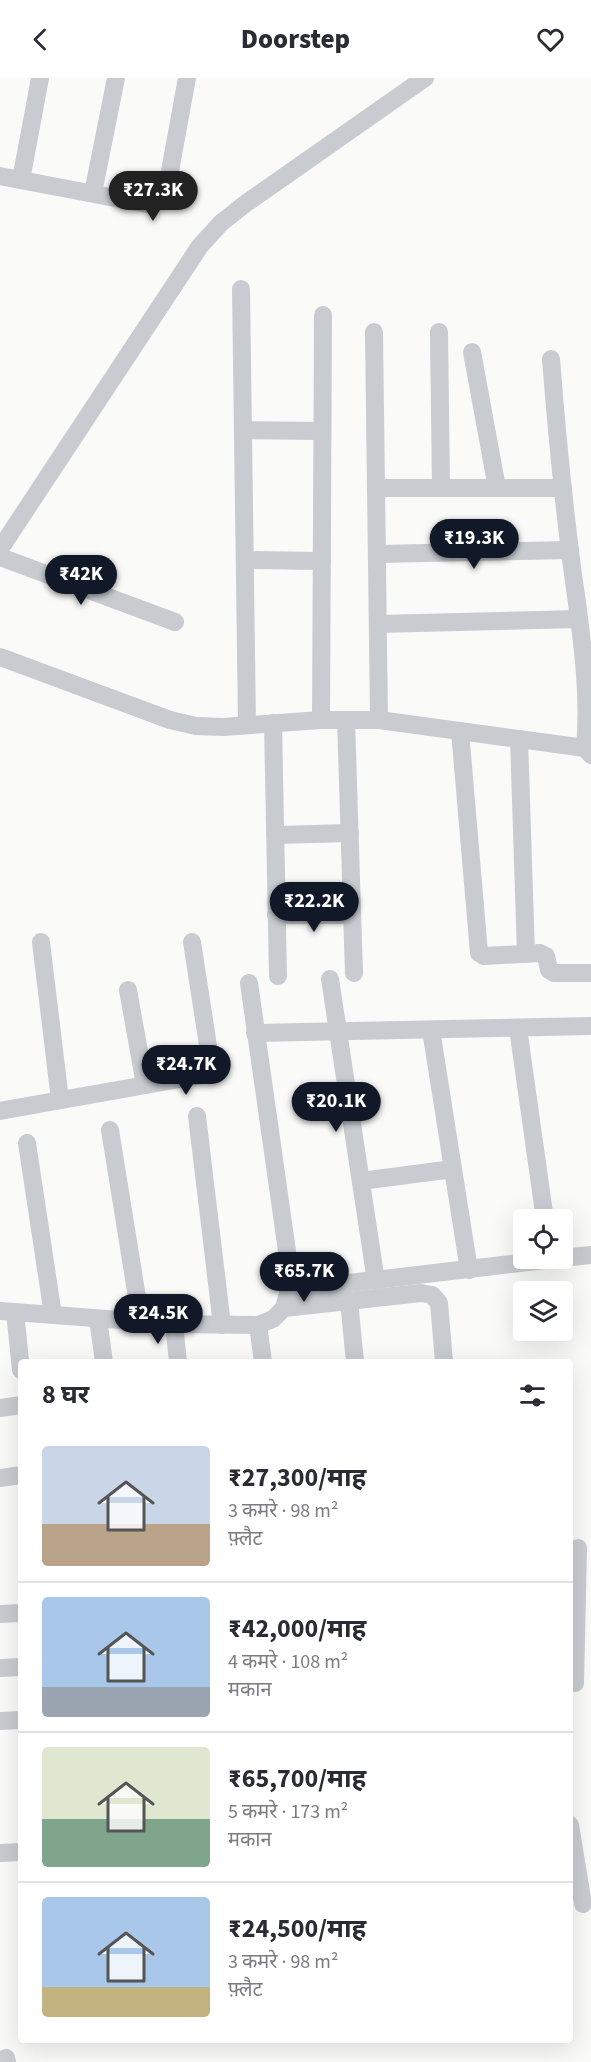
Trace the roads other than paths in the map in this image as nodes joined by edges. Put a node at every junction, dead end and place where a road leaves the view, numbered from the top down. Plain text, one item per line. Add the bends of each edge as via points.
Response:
1 (40, 78) edge
2 (116, 78) edge
3 (187, 78) edge
4 (425, 78) edge
5 (0, 176) edge
6 (21, 180) junction
7 (93, 193) junction
8 (241, 289) dead end
9 (323, 315) dead end
10 (374, 332) dead end
11 (439, 332) dead end
12 (472, 352) dead end
13 (550, 359) dead end
14 (243, 430) junction
15 (322, 431) junction
16 (377, 488) junction
17 (441, 488) junction
18 (497, 488) junction
19 (562, 488) junction
20 (0, 549) edge
21 (570, 550) junction
22 (378, 554) junction
23 (0, 557) edge
24 (245, 560) junction
25 (322, 561) junction
26 (579, 619) junction
27 (175, 622) dead end
28 (378, 624) junction
29 (0, 657) edge
30 (321, 720) junction
31 (346, 720) junction
32 (380, 720) junction
33 (273, 723) junction
34 (247, 725) junction
35 (460, 731) junction
36 (519, 739) junction
37 (588, 752) edge
38 (350, 833) junction
39 (275, 835) junction
40 (276, 915) junction
41 (352, 915) junction
42 (41, 942) dead end
43 (192, 942) dead end
44 (526, 954) junction
45 (354, 973) dead end
46 (591, 973) edge
47 (278, 976) dead end
48 (330, 979) dead end
49 (249, 983) dead end
50 (128, 990) dead end
51 (591, 1026) edge
52 (518, 1028) junction
53 (431, 1030) junction
54 (339, 1032) junction
55 (255, 1034) junction
56 (144, 1086) junction
57 (60, 1100) junction
58 (0, 1109) edge
59 (197, 1116) dead end
60 (110, 1130) dead end
61 (27, 1143) dead end
62 (453, 1169) junction
63 (361, 1181) junction
64 (543, 1209) edge
65 (591, 1255) edge
66 (573, 1257) edge
67 (513, 1264) edge
68 (469, 1270) junction
69 (376, 1281) junction
70 (287, 1299) junction
71 (349, 1301) junction
72 (7, 1312) edge
73 (53, 1316) junction
74 (98, 1319) junction
75 (141, 1322) junction
76 (174, 1324) junction
77 (222, 1325) junction
78 (258, 1325) junction
79 (18, 1359) edge
80 (104, 1359) edge
81 (178, 1359) edge
82 (263, 1359) edge
83 (355, 1359) edge
84 (444, 1359) edge
85 (18, 1405) edge
86 (0, 1408) edge
87 (18, 1475) edge
88 (0, 1478) edge
89 (580, 1548) edge
90 (18, 1613) edge
91 (0, 1614) edge
92 (18, 1667) edge
93 (0, 1668) edge
94 (575, 1683) dead end
95 (18, 1720) edge
96 (0, 1721) edge
97 (573, 1847) edge
98 (18, 1852) edge
99 (0, 1853) edge
100 (581, 1905) edge

1 - 6 street
2 - 7 street
3 - 7 street via 165,194 152,204
4 - 20 street via 214,230
5 - 6 street
6 - 7 street
8 - 14 street
9 - 15 street
10 - 16 street
11 - 17 street
12 - 18 street
13 - 19 street
14 - 15 street
14 - 24 street
15 - 25 street
16 - 17 street
16 - 22 street
17 - 18 street
18 - 19 street
19 - 21 street
21 - 22 street
21 - 26 street
22 - 28 street
23 - 27 street
24 - 25 street
24 - 34 street
25 - 30 street
26 - 28 street
26 - 37 street
28 - 32 street
29 - 34 street via 170,720 196,726
30 - 31 street
30 - 33 street
31 - 32 street
31 - 38 street
32 - 35 street
33 - 34 street
33 - 39 street
35 - 36 street
35 - 44 street via 479,953
36 - 37 street
36 - 44 street
38 - 39 street
38 - 41 street
39 - 40 street
40 - 41 street
40 - 47 street
41 - 45 street
42 - 57 street
43 - 56 street via 211,1065 202,1075
44 - 46 street via 546,956 549,970 554,973
48 - 54 street
49 - 55 street
50 - 56 street
51 - 52 street
52 - 53 street
52 - 64 street
53 - 54 street
53 - 62 street
54 - 55 street
54 - 63 street
55 - 70 street via 289,1265
56 - 57 street
57 - 58 street
59 - 77 street
60 - 75 street
61 - 73 street
62 - 63 street
62 - 68 street
63 - 69 street
65 - 66 street
67 - 68 street
68 - 69 street
69 - 70 street
70 - 71 street
70 - 78 street via 273,1319
71 - 83 street
71 - 84 street via 432,1295 439,1303
72 - 73 street
72 - 79 street
73 - 74 street
74 - 75 street
74 - 80 street
75 - 76 street
76 - 77 street
76 - 81 street
77 - 78 street
78 - 82 street
85 - 86 street
87 - 88 street
89 - 94 street
90 - 91 street
92 - 93 street
95 - 96 street
97 - 100 street
98 - 99 street

